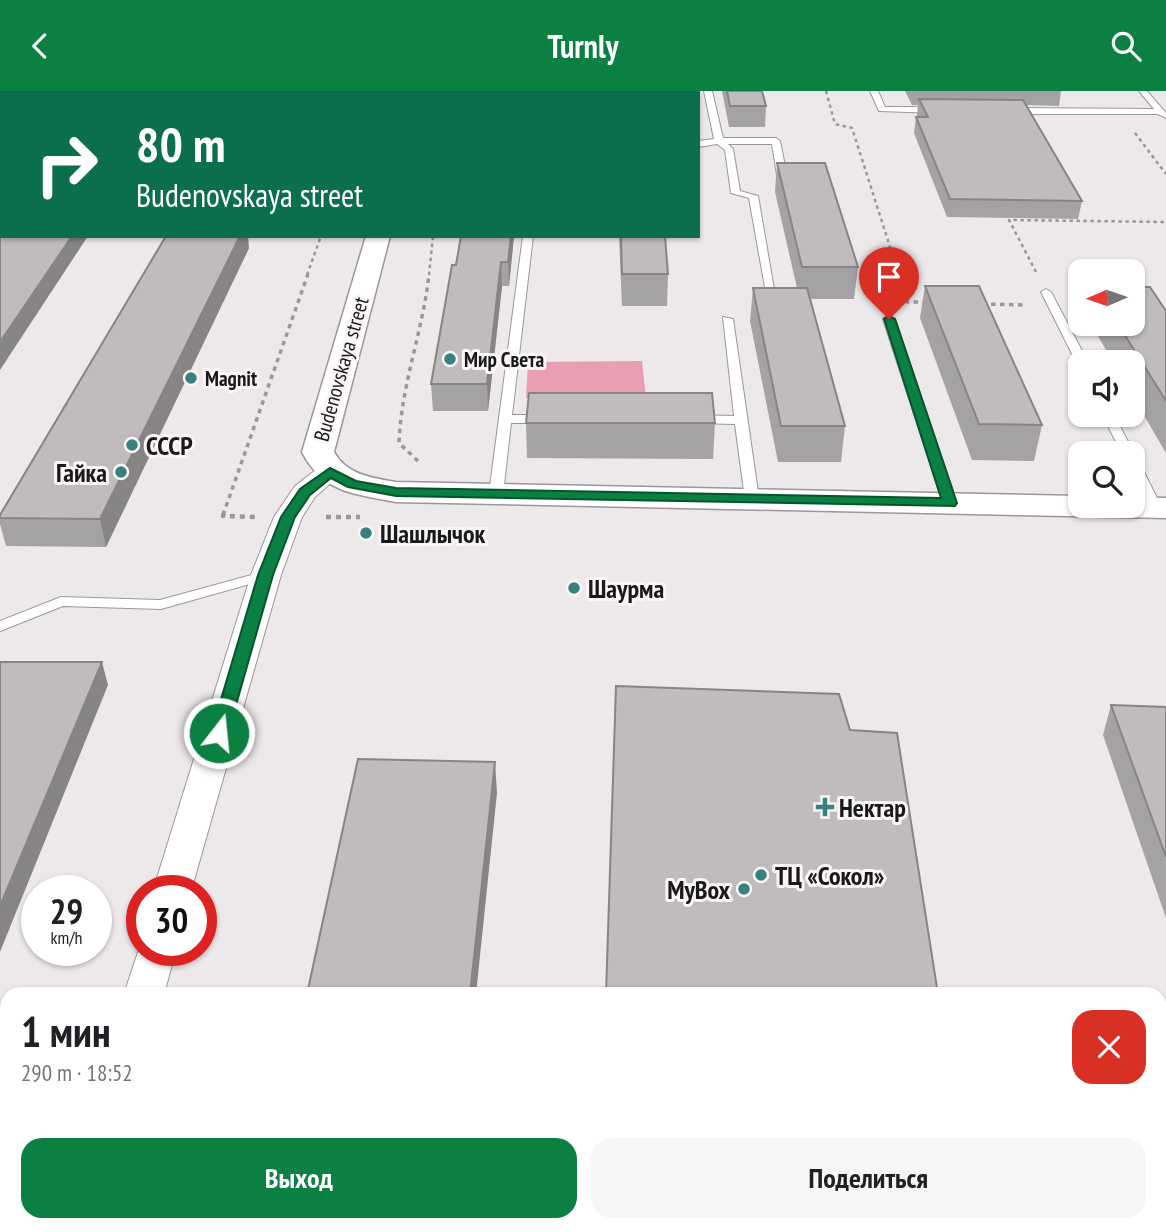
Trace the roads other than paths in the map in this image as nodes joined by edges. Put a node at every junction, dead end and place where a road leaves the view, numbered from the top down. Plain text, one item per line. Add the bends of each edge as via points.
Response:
1 (708, 91) edge
2 (874, 91) edge
3 (1143, 91) edge
4 (951, 110) edge
5 (993, 110) edge
6 (1163, 115) edge
7 (719, 141) junction
8 (700, 144) edge
9 (783, 181) edge
10 (377, 238) edge
11 (528, 238) edge
12 (1046, 292) road end
13 (771, 293) edge
14 (727, 319) dead end
15 (889, 319) dead end
16 (1076, 350) edge
17 (505, 419) junction
18 (561, 419) edge
19 (685, 419) edge
20 (741, 420) junction
21 (330, 472) junction
22 (1145, 483) edge
23 (496, 494) junction
24 (752, 499) junction
25 (950, 503) junction
26 (1068, 506) edge
27 (1161, 508) edge
28 (266, 575) junction
29 (0, 627) edge
30 (177, 875) edge
31 (152, 966) edge
32 (146, 987) edge

1 - 7 lane
2 - 4 lane via 882,109
3 - 6 lane
5 - 6 lane
7 - 8 lane
7 - 9 lane via 776,141
7 - 13 lane via 729,149 736,193 753,195
10 - 21 main road, Budenovskaya street via 318,452
11 - 17 lane
12 - 16 lane
14 - 20 lane
15 - 25 lane
17 - 18 lane
17 - 23 lane
19 - 20 lane
20 - 24 lane
21 - 23 main road, Budenovskaya street via 352,484 396,492
21 - 28 street via 305,492 288,517
22 - 27 lane
23 - 24 main road, Budenovskaya street
24 - 25 main road, Budenovskaya street
25 - 26 main road, Budenovskaya street
28 - 29 lane via 161,605 61,601
28 - 30 street
31 - 32 street

